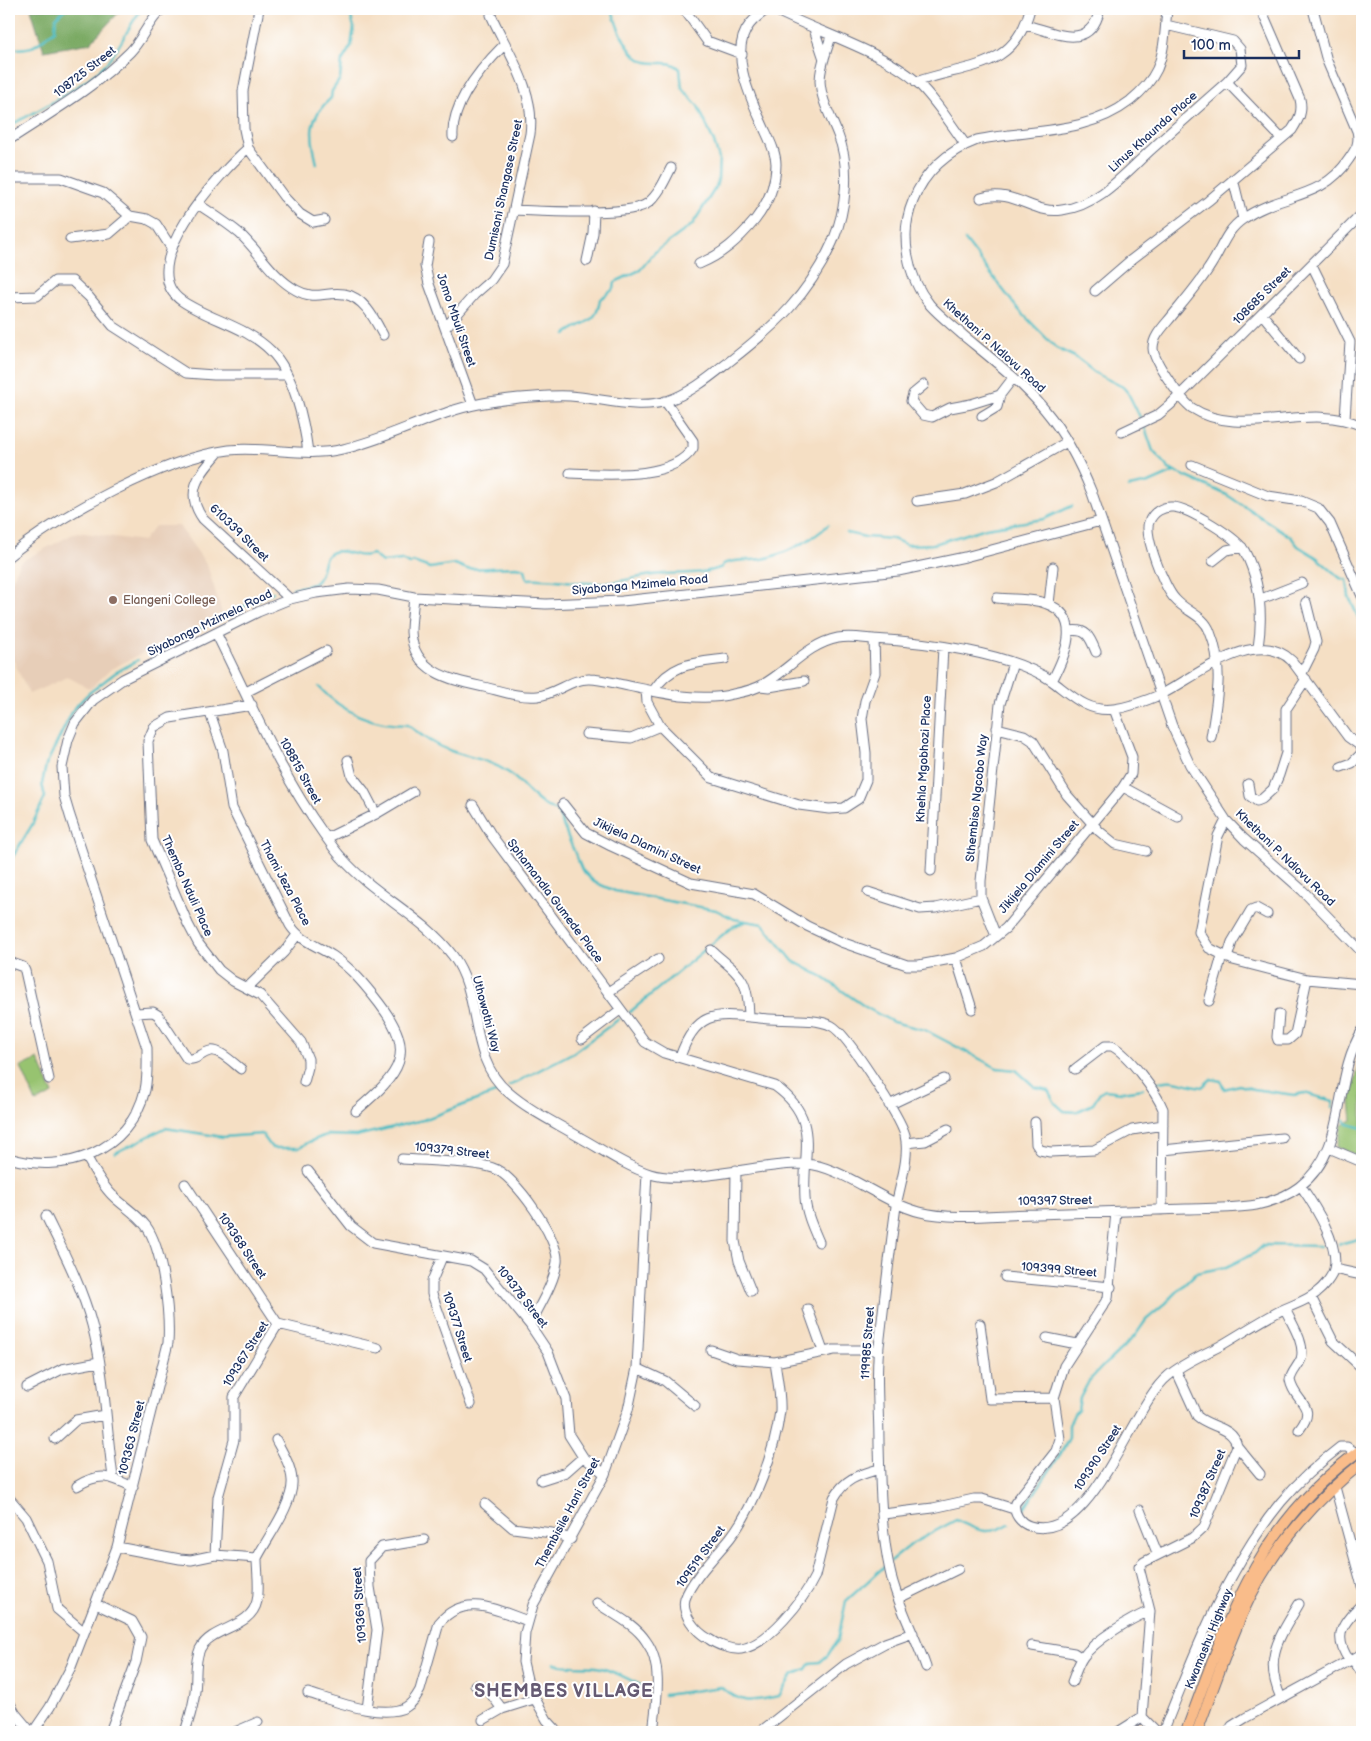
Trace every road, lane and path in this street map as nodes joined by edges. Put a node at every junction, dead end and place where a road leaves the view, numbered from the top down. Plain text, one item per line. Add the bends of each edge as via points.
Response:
1 (162, 9) edge
2 (259, 9) edge
3 (684, 9) edge
4 (768, 9) edge
5 (773, 9) edge
6 (1030, 9) edge
7 (1100, 9) edge
8 (1167, 9) edge
9 (1261, 9) edge
10 (1313, 9) edge
11 (491, 16) dead end
12 (1026, 25) junction
13 (1166, 26) junction
14 (814, 29) junction
15 (831, 36) junction
16 (504, 45) junction
17 (742, 54) junction
18 (824, 59) junction
19 (916, 82) junction
20 (1228, 82) junction
21 (453, 137) dead end
22 (1281, 138) junction
23 (1361, 138) edge
24 (9, 140) edge
25 (965, 144) junction
26 (248, 148) junction
27 (671, 168) dead end
28 (9, 178) edge
29 (1233, 179) junction
30 (981, 198) dead end
31 (198, 204) junction
32 (514, 210) junction
33 (594, 211) junction
34 (1362, 214) edge
35 (130, 216) junction
36 (1243, 219) junction
37 (324, 220) dead end
38 (70, 239) dead end
39 (429, 242) dead end
40 (172, 249) junction
41 (587, 261) dead end
42 (699, 264) dead end
43 (1312, 264) junction
44 (1095, 291) dead end
45 (9, 297) edge
46 (1262, 314) junction
47 (446, 327) junction
48 (382, 335) dead end
49 (1299, 359) dead end
50 (286, 375) junction
51 (1013, 378) junction
52 (924, 385) dead end
53 (1000, 395) junction
54 (1180, 396) junction
55 (665, 401) junction
56 (473, 404) junction
57 (982, 416) dead end
58 (1345, 419) junction
59 (1362, 426) edge
60 (1122, 432) dead end
61 (1067, 442) junction
62 (219, 452) junction
63 (308, 452) junction
64 (1192, 466) dead end
65 (570, 473) dead end
66 (917, 501) dead end
67 (1101, 521) junction
68 (1242, 547) junction
69 (9, 556) edge
70 (1213, 561) dead end
71 (1053, 567) dead end
72 (1302, 583) dead end
73 (1362, 596) edge
74 (414, 597) junction
75 (997, 598) dead end
76 (290, 599) junction
77 (1261, 599) junction
78 (1306, 602) dead end
79 (1049, 604) junction
80 (1069, 631) junction
81 (216, 633) junction
82 (874, 639) junction
83 (943, 648) junction
84 (1258, 648) junction
85 (326, 651) dead end
86 (1096, 652) dead end
87 (725, 659) dead end
88 (1219, 662) junction
89 (1013, 663) junction
90 (1304, 676) junction
91 (804, 681) dead end
92 (1052, 681) junction
93 (760, 686) junction
94 (650, 691) junction
95 (246, 692) junction
96 (1161, 694) junction
97 (252, 706) junction
98 (1114, 709) junction
99 (210, 713) junction
100 (660, 726) junction
101 (997, 728) junction
102 (586, 734) dead end
103 (1211, 737) dead end
104 (1362, 747) edge
105 (1362, 753) edge
106 (348, 760) dead end
107 (1341, 767) dead end
108 (1248, 784) dead end
109 (1123, 787) junction
110 (413, 792) dead end
111 (564, 804) dead end
112 (473, 805) dead end
113 (376, 814) junction
114 (1178, 817) dead end
115 (1226, 820) junction
116 (1092, 824) junction
117 (327, 838) junction
118 (1146, 851) dead end
119 (340, 858) joint
120 (931, 872) dead end
121 (868, 892) dead end
122 (981, 898) junction
123 (1267, 914) dead end
124 (297, 935) junction
125 (996, 936) junction
126 (711, 950) dead end
127 (1362, 952) edge
128 (1224, 957) junction
129 (956, 958) junction
130 (658, 959) dead end
131 (9, 962) edge
132 (1307, 979) junction
133 (1362, 984) edge
134 (247, 988) junction
135 (608, 992) junction
136 (1209, 1001) dead end
137 (972, 1008) dead end
138 (620, 1010) junction
139 (136, 1013) junction
140 (1279, 1014) dead end
141 (749, 1017) junction
142 (1362, 1032) edge
143 (582, 1039) dead end
144 (680, 1057) junction
145 (241, 1069) dead end
146 (1075, 1069) dead end
147 (49, 1079) dead end
148 (944, 1079) dead end
149 (304, 1082) dead end
150 (889, 1105) junction
151 (356, 1111) dead end
152 (1034, 1122) dead end
153 (1163, 1125) junction
154 (948, 1129) dead end
155 (1282, 1138) dead end
156 (906, 1142) junction
157 (1329, 1148) junction
158 (1163, 1150) junction
159 (86, 1156) junction
160 (9, 1158) edge
161 (402, 1159) dead end
162 (1362, 1162) edge
163 (807, 1164) junction
164 (736, 1170) junction
165 (308, 1171) dead end
166 (648, 1174) junction
167 (185, 1184) dead end
168 (1301, 1186) junction
169 (897, 1205) junction
170 (1162, 1210) junction
171 (1116, 1212) junction
172 (46, 1216) dead end
173 (819, 1242) dead end
174 (442, 1257) junction
175 (1334, 1269) junction
176 (1362, 1275) edge
177 (1005, 1277) dead end
178 (1111, 1287) junction
179 (751, 1291) dead end
180 (1310, 1297) junction
181 (1285, 1308) junction
182 (808, 1309) dead end
183 (278, 1324) junction
184 (980, 1324) dead end
185 (530, 1325) junction
186 (1048, 1338) dead end
187 (1076, 1344) junction
188 (378, 1348) dead end
189 (711, 1350) dead end
190 (878, 1350) junction
191 (823, 1351) junction
192 (99, 1362) junction
193 (775, 1362) junction
194 (637, 1368) junction
195 (1362, 1368) edge
196 (1176, 1370) junction
197 (27, 1387) dead end
198 (1054, 1398) junction
199 (471, 1404) dead end
200 (695, 1406) dead end
201 (105, 1415) junction
202 (1299, 1430) dead end
203 (55, 1439) dead end
204 (276, 1440) dead end
205 (1238, 1446) junction
206 (1359, 1451) edge
207 (583, 1457) junction
208 (1362, 1463) edge
209 (879, 1469) junction
210 (605, 1474) junction
211 (1260, 1474) dead end
212 (113, 1476) junction
213 (541, 1480) dead end
214 (77, 1486) dead end
215 (1335, 1486) junction
216 (133, 1487) junction
217 (9, 1498) edge
218 (486, 1504) dead end
219 (1014, 1509) junction
220 (1140, 1510) dead end
221 (883, 1514) junction
222 (571, 1539) junction
223 (424, 1540) dead end
224 (118, 1547) junction
225 (215, 1555) junction
226 (1158, 1555) junction
227 (257, 1558) junction
228 (958, 1569) dead end
229 (1362, 1586) edge
230 (899, 1598) junction
231 (597, 1603) dead end
232 (96, 1604) junction
233 (1299, 1604) dead end
234 (1362, 1604) edge
235 (1150, 1611) junction
236 (528, 1621) junction
237 (1210, 1622) junction
238 (1225, 1626) junction
239 (84, 1632) junction
240 (913, 1633) junction
241 (1032, 1646) dead end
242 (1362, 1654) edge
243 (1082, 1658) junction
244 (1351, 1659) junction
245 (926, 1667) dead end
246 (1362, 1674) edge
247 (1072, 1682) dead end
248 (475, 1685) dead end
249 (308, 1693) dead end
250 (1281, 1698) junction
251 (534, 1699) junction
252 (9, 1702) edge
253 (367, 1709) junction
254 (502, 1709) junction
255 (1142, 1717) junction
256 (483, 1720) dead end
257 (258, 1722) dead end
258 (32, 1732) edge
259 (110, 1732) edge
260 (185, 1732) edge
261 (236, 1732) edge
262 (558, 1732) edge
263 (653, 1732) edge
264 (760, 1732) edge
265 (1118, 1732) edge
266 (1157, 1732) edge
267 (1163, 1732) edge
268 (1186, 1732) edge
269 (1198, 1732) edge
270 (1228, 1732) edge

1 - 24 street, 108725 Street via 123,58 50,115
2 - 26 street via 242,99
3 - 17 street via 706,41
4 - 17 street via 746,30
5 - 14 street
6 - 12 street
7 - 12 street via 1094,28 1081,36
8 - 13 street, Khethani P. Ndlovu Road
9 - 22 street via 1302,107 1298,122
10 - 23 street via 1324,53
11 - 16 street, Dumisani Shangase Street
12 - 19 street via 1013,44 993,61
13 - 20 street, Linus Khaunda Place via 1237,44 1242,54 1242,65
13 - 25 street, Khethani P. Ndlovu Road via 1154,76 1113,113 1086,124 999,135
14 - 15 street
14 - 18 street
15 - 18 street
15 - 19 street via 884,61
16 - 21 street via 486,65 454,116
16 - 32 street, Dumisani Shangase Street via 522,80 533,117
17 - 42 street via 745,84 773,148 776,163 774,183 768,203 740,238 727,250
18 - 55 street via 822,92 842,144 844,158 844,198 832,242 809,284 780,320 702,383
19 - 25 street
20 - 22 street
20 - 30 street, Linus Khaunda Place via 1111,187 1084,205 1059,211 1000,194
22 - 29 street
23 - 36 street via 1342,170 1325,185
25 - 51 street, Khethani P. Ndlovu Road via 938,164 915,196 907,221 909,260 918,286 931,306
26 - 31 street via 220,174
26 - 37 street via 300,214 313,222
27 - 33 street via 660,190 641,207
28 - 35 street via 66,180 103,193
29 - 36 street
29 - 44 street
31 - 40 street
31 - 48 street via 239,234 290,287 312,296 344,294 351,297 372,314
32 - 33 street
32 - 47 street, Dumisani Shangase Street via 498,271
33 - 41 street via 594,233
34 - 43 street, 108685 Street
35 - 38 street via 110,234
35 - 40 street via 156,224
36 - 54 street via 1232,228 1211,266 1155,340 1154,354
39 - 47 street, Jomo Mbuli Street via 426,273
40 - 50 street via 166,275 171,292 183,302 254,338 271,351
43 - 46 street, 108685 Street
43 - 58 street via 1350,342
45 - 50 street via 37,296 55,281 72,281 113,326 186,372
46 - 49 street
46 - 54 street, 108685 Street
47 - 56 street, Jomo Mbuli Street
50 - 63 street via 305,427
51 - 53 street
51 - 61 street, Khethani P. Ndlovu Road via 1046,410
52 - 53 street via 913,394 911,401 923,415 932,417 950,408
53 - 57 street via 997,407
54 - 58 street via 1192,408 1219,420 1233,422 1282,418
54 - 60 street, 108685 Street via 1158,415
55 - 56 street via 638,404 549,396
55 - 65 street via 693,441 693,448 684,459 631,475
56 - 63 street via 346,449
58 - 59 street
61 - 66 street via 996,482 973,491
61 - 67 street, Khethani P. Ndlovu Road via 1085,476
62 - 63 street
62 - 69 street via 181,463 125,487 60,520
62 - 76 street, 610339 Street via 198,478 193,493 196,509
64 - 73 street via 1268,496 1301,501 1318,508 1330,523
67 - 74 street, Siyabonga Mzimela Road via 965,557 879,574 597,603 546,604
67 - 96 street, Khethani P. Ndlovu Road
68 - 70 street via 1227,550
68 - 77 street
68 - 88 street via 1228,533 1178,508 1168,507 1155,512 1147,528 1169,590 1177,602 1203,620
71 - 79 street
72 - 77 street
74 - 76 street, Siyabonga Mzimela Road via 378,590 349,590
74 - 94 street via 411,632 414,646 430,669 441,677 526,696 549,694 589,678
75 - 79 street
76 - 81 street, Siyabonga Mzimela Road
77 - 84 street
78 - 90 street via 1316,642
79 - 80 street via 1064,618
80 - 86 street via 1084,631
80 - 92 street via 1065,653
81 - 95 street, 108815 Street
81 - 139 street, Siyabonga Mzimela Road via 106,690 83,711 68,740 62,767 64,796
82 - 83 street
82 - 93 street via 839,638 817,646
82 - 100 street via 876,673 862,719 866,775 858,800 844,808 799,805 719,781 705,773
83 - 89 street
83 - 120 street, Khehla Mgobhozi Place
84 - 88 street
84 - 90 street via 1282,652
85 - 95 street
87 - 94 street via 679,668 666,674
88 - 96 street
88 - 103 street
89 - 92 street
89 - 101 street, Sthembiso Ngcobo Way via 1002,696
90 - 104 street via 1348,737
90 - 108 street via 1286,709 1286,753 1273,789 1257,801 1250,796
91 - 93 street
92 - 98 street via 1085,705
93 - 94 street via 730,695 673,695
94 - 100 street via 648,702
95 - 97 street, 108815 Street
96 - 98 street
96 - 115 street, Khethani P. Ndlovu Road via 1190,765
97 - 99 street, Themba Nduli Place
97 - 117 street, 108815 Street via 299,800
98 - 109 street, Jikijela Dlamini Street via 1132,757 1131,774
99 - 124 street, Thami Jeza Place via 223,752 232,808
99 - 134 street, Themba Nduli Place via 170,718 151,730 148,741 151,834 198,943 219,970
100 - 102 street via 631,738
101 - 116 street via 1024,734 1033,741 1067,795
101 - 122 street, Sthembiso Ngcobo Way
105 - 107 street via 1352,764
106 - 113 street via 352,776
109 - 114 street
109 - 116 street, Jikijela Dlamini Street
110 - 113 street
111 - 129 street, Jikijela Dlamini Street via 577,824 595,838 691,883 754,894 807,926 879,957 913,966
112 - 135 street, Sphamandla Gumede Place via 492,836
113 - 117 street
115 - 127 street, Khethani P. Ndlovu Road via 1302,890
115 - 128 street via 1218,836 1199,932 1209,948
116 - 118 street, Jikijela Dlamini Street via 1112,842
116 - 125 street, Jikijela Dlamini Street
117 - 119 street, 108815 Street
119 - 166 street, Uthowothi Way via 423,925 453,957 466,984 487,1063 504,1090 527,1107
121 - 122 street via 920,909
122 - 125 street, Sthembiso Ngcobo Way
123 - 128 street via 1256,908 1251,910
124 - 134 street
124 - 151 street, Thami Jeza Place via 356,974 398,1030 399,1061 386,1082
125 - 129 street, Jikijela Dlamini Street via 984,946
126 - 141 street via 745,984
128 - 132 street
128 - 136 street
129 - 137 street
130 - 135 street
131 - 147 street via 23,967 25,971
132 - 133 street
132 - 140 street via 1295,1034 1288,1040 1278,1040
134 - 149 street, Themba Nduli Place via 266,1000 301,1042 308,1058
135 - 138 street, Sphamandla Gumede Place
138 - 143 street
138 - 144 street, Sphamandla Gumede Place via 645,1042 664,1053
139 - 145 street via 153,1012 158,1015 187,1059 215,1052
139 - 159 street, Siyabonga Mzimela Road via 147,1048 148,1070 140,1105 119,1135
141 - 144 street via 714,1017 698,1023 687,1037
141 - 150 street via 826,1023 834,1027
142 - 157 street, 109397 Street via 1348,1058
144 - 163 street, Sphamandla Gumede Place via 768,1083 790,1096 803,1117
146 - 153 street via 1106,1046 1116,1048 1157,1096 1163,1109
148 - 150 street
150 - 156 street via 902,1126
152 - 153 street via 1036,1144 1040,1150 1050,1152 1094,1150 1132,1130
153 - 158 street
154 - 156 street via 924,1141
155 - 158 street
156 - 169 street, 119985 Street
157 - 162 street
157 - 168 street, 109397 Street via 1316,1170
158 - 170 street
159 - 160 street, Siyabonga Mzimela Road via 76,1161 45,1165
159 - 216 street, 109363 Street via 102,1184 139,1218 151,1235 159,1260 168,1319 168,1343
161 - 185 street, 109379 Street via 495,1168 511,1181 552,1239 557,1256 554,1272
163 - 164 street, 109397 Street
163 - 169 street, 109397 Street via 840,1175
163 - 173 street, Sphamandla Gumede Place via 805,1199
164 - 166 street, 109397 Street via 689,1177
164 - 179 street via 735,1241
165 - 174 street, 109378 Street via 359,1234 381,1246
166 - 194 street, Thembisile Hani Street
167 - 183 street, 109368 Street
168 - 170 street, 109397 Street via 1278,1198 1253,1205
168 - 175 street via 1322,1220 1333,1247
169 - 171 street, 109397 Street via 927,1214 965,1216
169 - 190 street, 119985 Street
170 - 171 street, 109397 Street
171 - 178 street
172 - 192 street via 85,1302
174 - 185 street, 109378 Street via 471,1261 484,1268
174 - 199 street, 109377 Street via 432,1281 432,1294
175 - 176 street
175 - 180 street, 109390 Street via 1325,1284
177 - 178 street, 109399 Street
178 - 187 street via 1104,1308
180 - 181 street, 109390 Street
180 - 195 street via 1333,1341
181 - 196 street, 109390 Street
181 - 202 street via 1302,1352 1290,1380 1308,1413
182 - 191 street
183 - 188 street, 109367 Street
183 - 225 street, 109367 Street via 234,1397 234,1440 218,1497
184 - 198 street via 990,1399
185 - 207 street, 109378 Street via 555,1367 566,1399 569,1435
186 - 187 street
187 - 198 street via 1061,1373
189 - 193 street via 738,1359
190 - 191 street
190 - 209 street, 119985 Street
191 - 193 street
192 - 197 street via 62,1369
192 - 201 street
193 - 209 street, 109519 Street via 780,1411 769,1459 741,1521 693,1585 685,1601 686,1612 702,1635 730,1648 740,1649 761,1641 789,1613 811,1584 839,1488 853,1477
194 - 200 street via 665,1381
194 - 210 street, Thembisile Hani Street via 628,1410
196 - 205 street, 109387 Street via 1197,1416 1225,1430 1234,1437
196 - 219 street, 109390 Street via 1152,1392 1118,1454 1082,1505 1064,1520 1045,1528 1025,1524
198 - 219 street via 1060,1435 1056,1451 1018,1497
201 - 203 street via 76,1420
201 - 212 street
204 - 227 street via 291,1474 292,1488
205 - 211 street
205 - 226 street, 109387 Street via 1204,1527 1192,1538
206 - 237 street via 1340,1447 1281,1502 1236,1570
206 - 238 main road, Kwamashu Highway via 1316,1488 1278,1531 1245,1583
207 - 210 street, 109378 Street
207 - 213 street via 566,1472
208 - 215 main road, Kwamashu Highway
209 - 221 street, 119985 Street
210 - 222 street, Thembisile Hani Street
212 - 214 street
212 - 216 street
215 - 229 street
215 - 269 main road, Kwamashu Highway via 1286,1539 1251,1595
216 - 224 street, 109363 Street
217 - 239 street via 26,1518 47,1562 57,1608
218 - 222 street via 513,1528
219 - 221 street via 974,1499
220 - 226 street
221 - 230 street, 119985 Street via 890,1570
222 - 236 street, Thembisile Hani Street via 533,1606
223 - 253 street, 109369 Street via 382,1547 369,1561 377,1630
224 - 225 street via 180,1560
224 - 232 street, 109363 Street
225 - 227 street
226 - 235 street, 109387 Street via 1139,1567
227 - 260 street via 258,1593 253,1610 244,1620 211,1637 200,1649 195,1693
228 - 230 street
230 - 240 street, 119985 Street
231 - 263 street via 630,1625 650,1648 656,1675
232 - 239 street, 109363 Street
232 - 259 street via 132,1621 141,1637 136,1662
233 - 250 street via 1285,1624 1274,1651 1273,1676
234 - 244 street via 1341,1630 1341,1645
235 - 243 street via 1121,1627
235 - 255 street, 109387 Street
236 - 251 street, Thembisile Hani Street via 523,1646 524,1668
236 - 253 street via 475,1605 454,1609 439,1623 415,1700 398,1711
237 - 238 street
237 - 267 street
238 - 268 main road, Kwamashu Highway
239 - 258 street, 109363 Street via 61,1690
240 - 245 street, 119985 Street
240 - 264 street via 846,1664
241 - 243 street via 1074,1653
242 - 244 street
243 - 247 street
244 - 246 street
244 - 250 street
248 - 254 street via 488,1690
249 - 253 street
250 - 270 street via 1238,1722
251 - 254 street
251 - 262 street, Thembisile Hani Street
252 - 258 street via 15,1714
254 - 256 street
255 - 265 street
255 - 266 street
257 - 261 street

